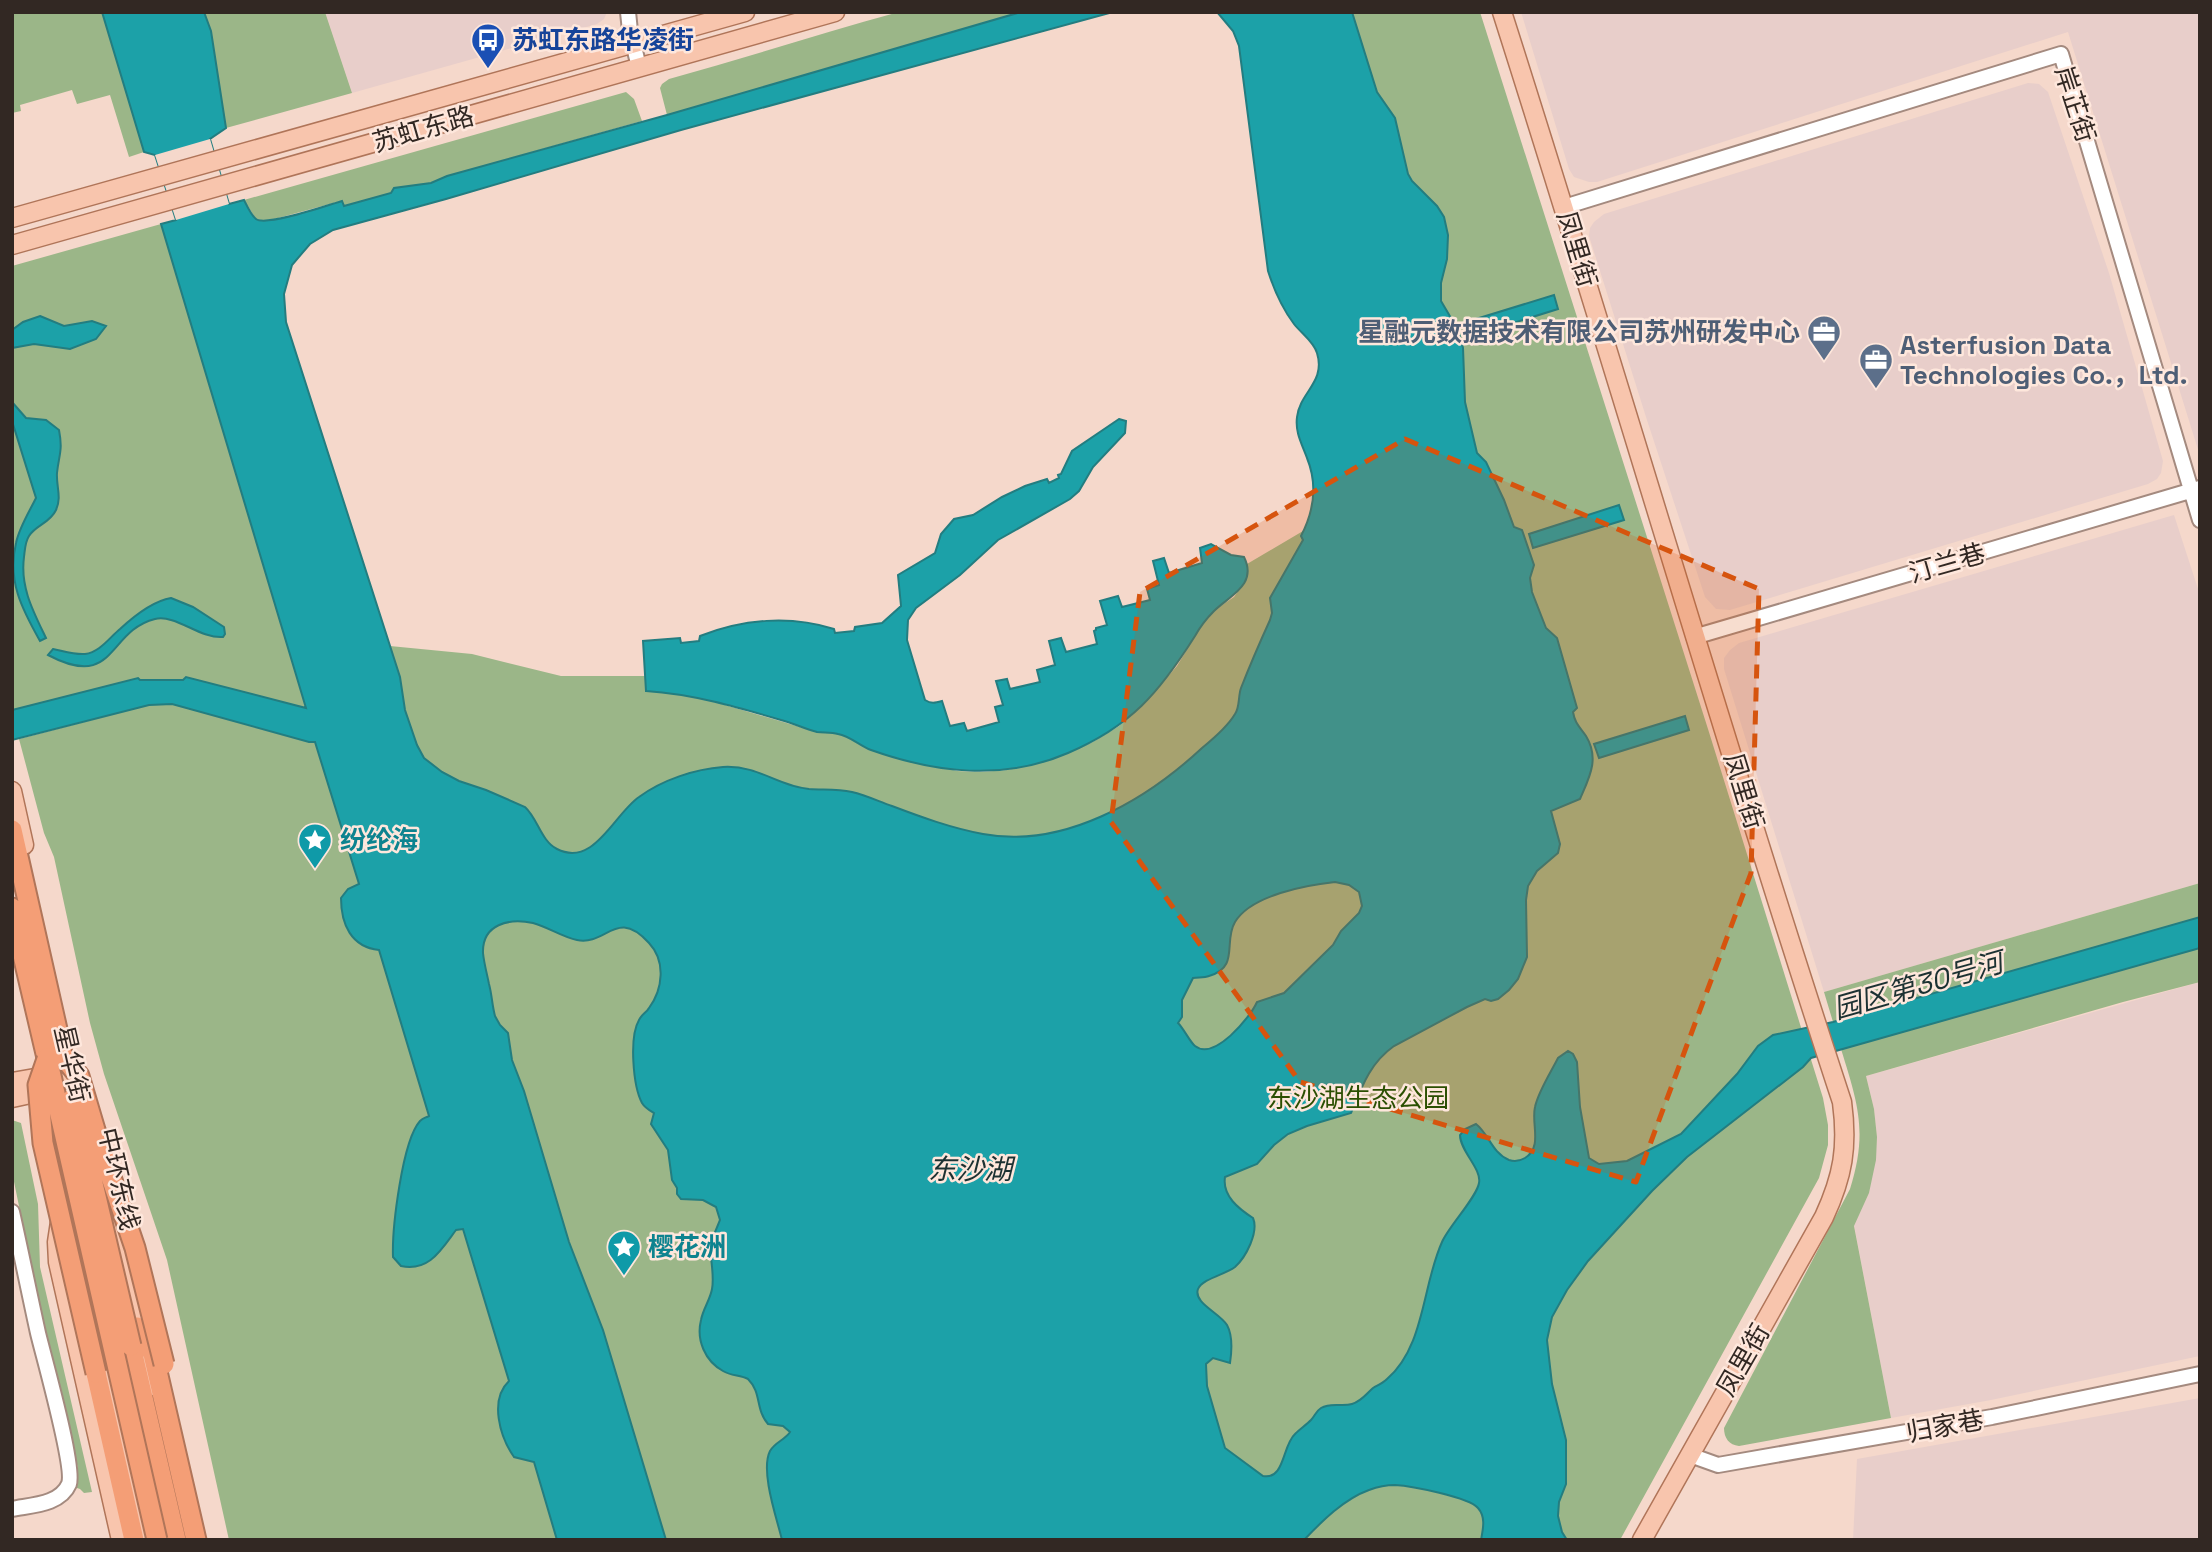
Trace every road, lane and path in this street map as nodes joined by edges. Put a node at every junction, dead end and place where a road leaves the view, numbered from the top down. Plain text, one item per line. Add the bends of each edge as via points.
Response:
1 (628, 12) edge
2 (745, 12) edge
3 (835, 12) edge
4 (1502, 12) edge
5 (633, 43) junction
6 (639, 67) junction
7 (1564, 207) junction
8 (12, 218) edge
9 (12, 245) edge
10 (2195, 489) edge
11 (2200, 520) edge
12 (1694, 637) junction
13 (12, 791) edge
14 (12, 830) edge
15 (12, 908) edge
16 (12, 948) edge
17 (54, 1071) junction
18 (12, 1082) edge
19 (12, 1098) edge
20 (65, 1195) junction
21 (12, 1212) edge
22 (137, 1326) junction
23 (2200, 1374) edge
24 (1690, 1454) junction
25 (12, 1509) edge
26 (121, 1540) edge
27 (134, 1540) edge
28 (144, 1540) edge
29 (157, 1540) edge
30 (176, 1540) edge
31 (187, 1540) edge
32 (196, 1540) edge
33 (205, 1540) edge
34 (1642, 1540) edge

1 - 5 street
2 - 5 main road, 苏虹东路
3 - 6 main road, 苏虹东路
4 - 7 main road, 凤里街
5 - 6 street
5 - 8 main road, 苏虹东路
6 - 9 main road, 苏虹东路
7 - 10 street, 岸芷街 via 2061,54
7 - 12 main road, 凤里街
10 - 11 street, 岸芷街
10 - 12 street, 汀兰巷
12 - 24 main road, 凤里街 via 1842,1102 1845,1152 1835,1193
13 - 17 main road, 星华街
14 - 17 highway, 中环东线
15 - 17 highway, 中环东线
16 - 17 main road, 星华街
17 - 18 main road
17 - 19 main road
17 - 20 main road, 星华街 via 47,1115
17 - 22 main road, 星华街 via 106,1197
17 - 27 highway, bridge via 38,1085 43,1143
17 - 29 highway, 中环东线, bridge
17 - 30 highway, 中环东线, bridge
17 - 33 highway, bridge via 79,1076 135,1248
20 - 26 main road via 58,1262
20 - 28 main road, 星华街
21 - 25 street via 71,1477 54,1499
22 - 31 main road, 星华街
22 - 32 highway via 153,1354
23 - 24 street, 归家巷 via 1992,1417 1718,1465
24 - 34 main road, 凤里街

